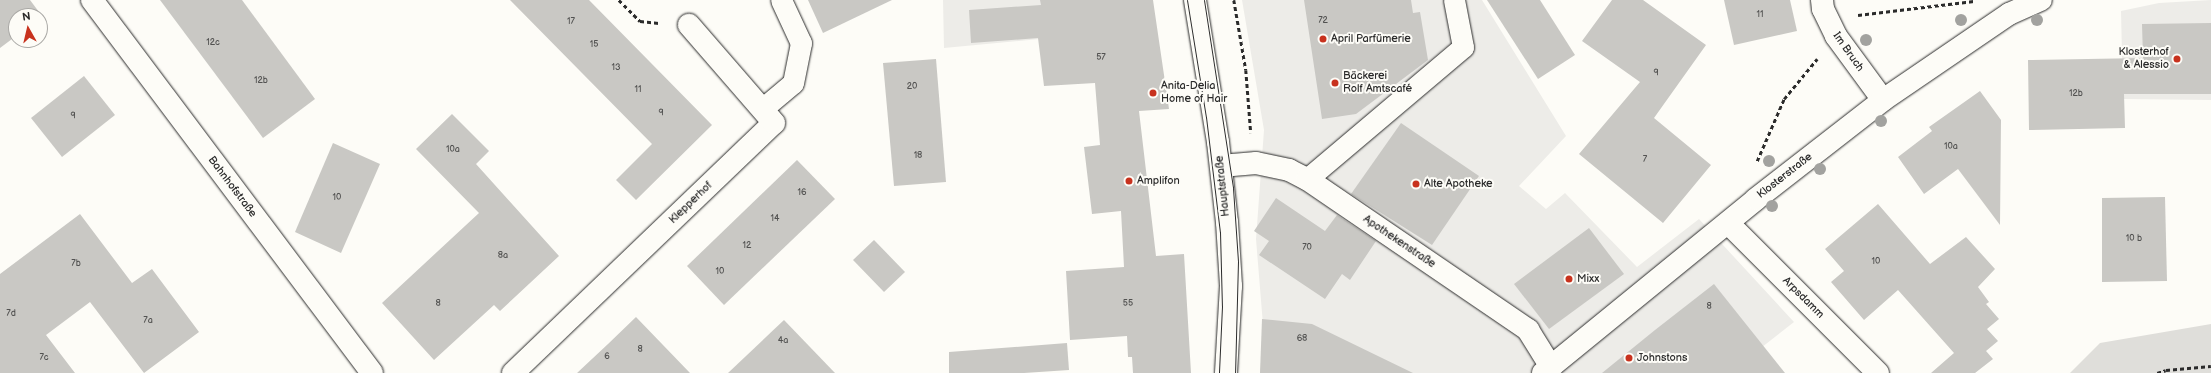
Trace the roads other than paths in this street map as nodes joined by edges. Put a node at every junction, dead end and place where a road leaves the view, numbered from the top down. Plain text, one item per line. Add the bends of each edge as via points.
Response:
1 (92, 0) edge
2 (781, 0) edge
3 (1195, 0) edge
4 (1454, 0) edge
5 (1822, 0) edge
6 (2041, 0) edge
7 (689, 24) road end
8 (1883, 100) junction
9 (762, 109) junction
10 (1221, 166) junction
11 (1307, 179) junction
12 (1728, 222) junction
13 (1547, 370) edge
14 (372, 373) edge
15 (513, 373) edge
16 (1226, 373) edge
17 (1878, 373) edge

1 - 14 street, Bahnhofstraße
2 - 9 lane via 801,43 794,83
3 - 10 street, Hauptstraße
4 - 11 lane via 1463,47
5 - 8 street, Im Bruch via 1823,9 1836,36
6 - 8 street, Klosterstraße via 2009,14
7 - 9 street, Klepperhof
8 - 12 street, Klosterstraße
9 - 15 street, Klepperhof via 774,123
10 - 11 street, Apothekenstraße via 1256,163 1289,170
10 - 16 street, Hauptstraße via 1231,286
11 - 13 street, Apothekenstraße via 1528,330
12 - 13 street, Klosterstraße
12 - 17 street, Arpsdamm

